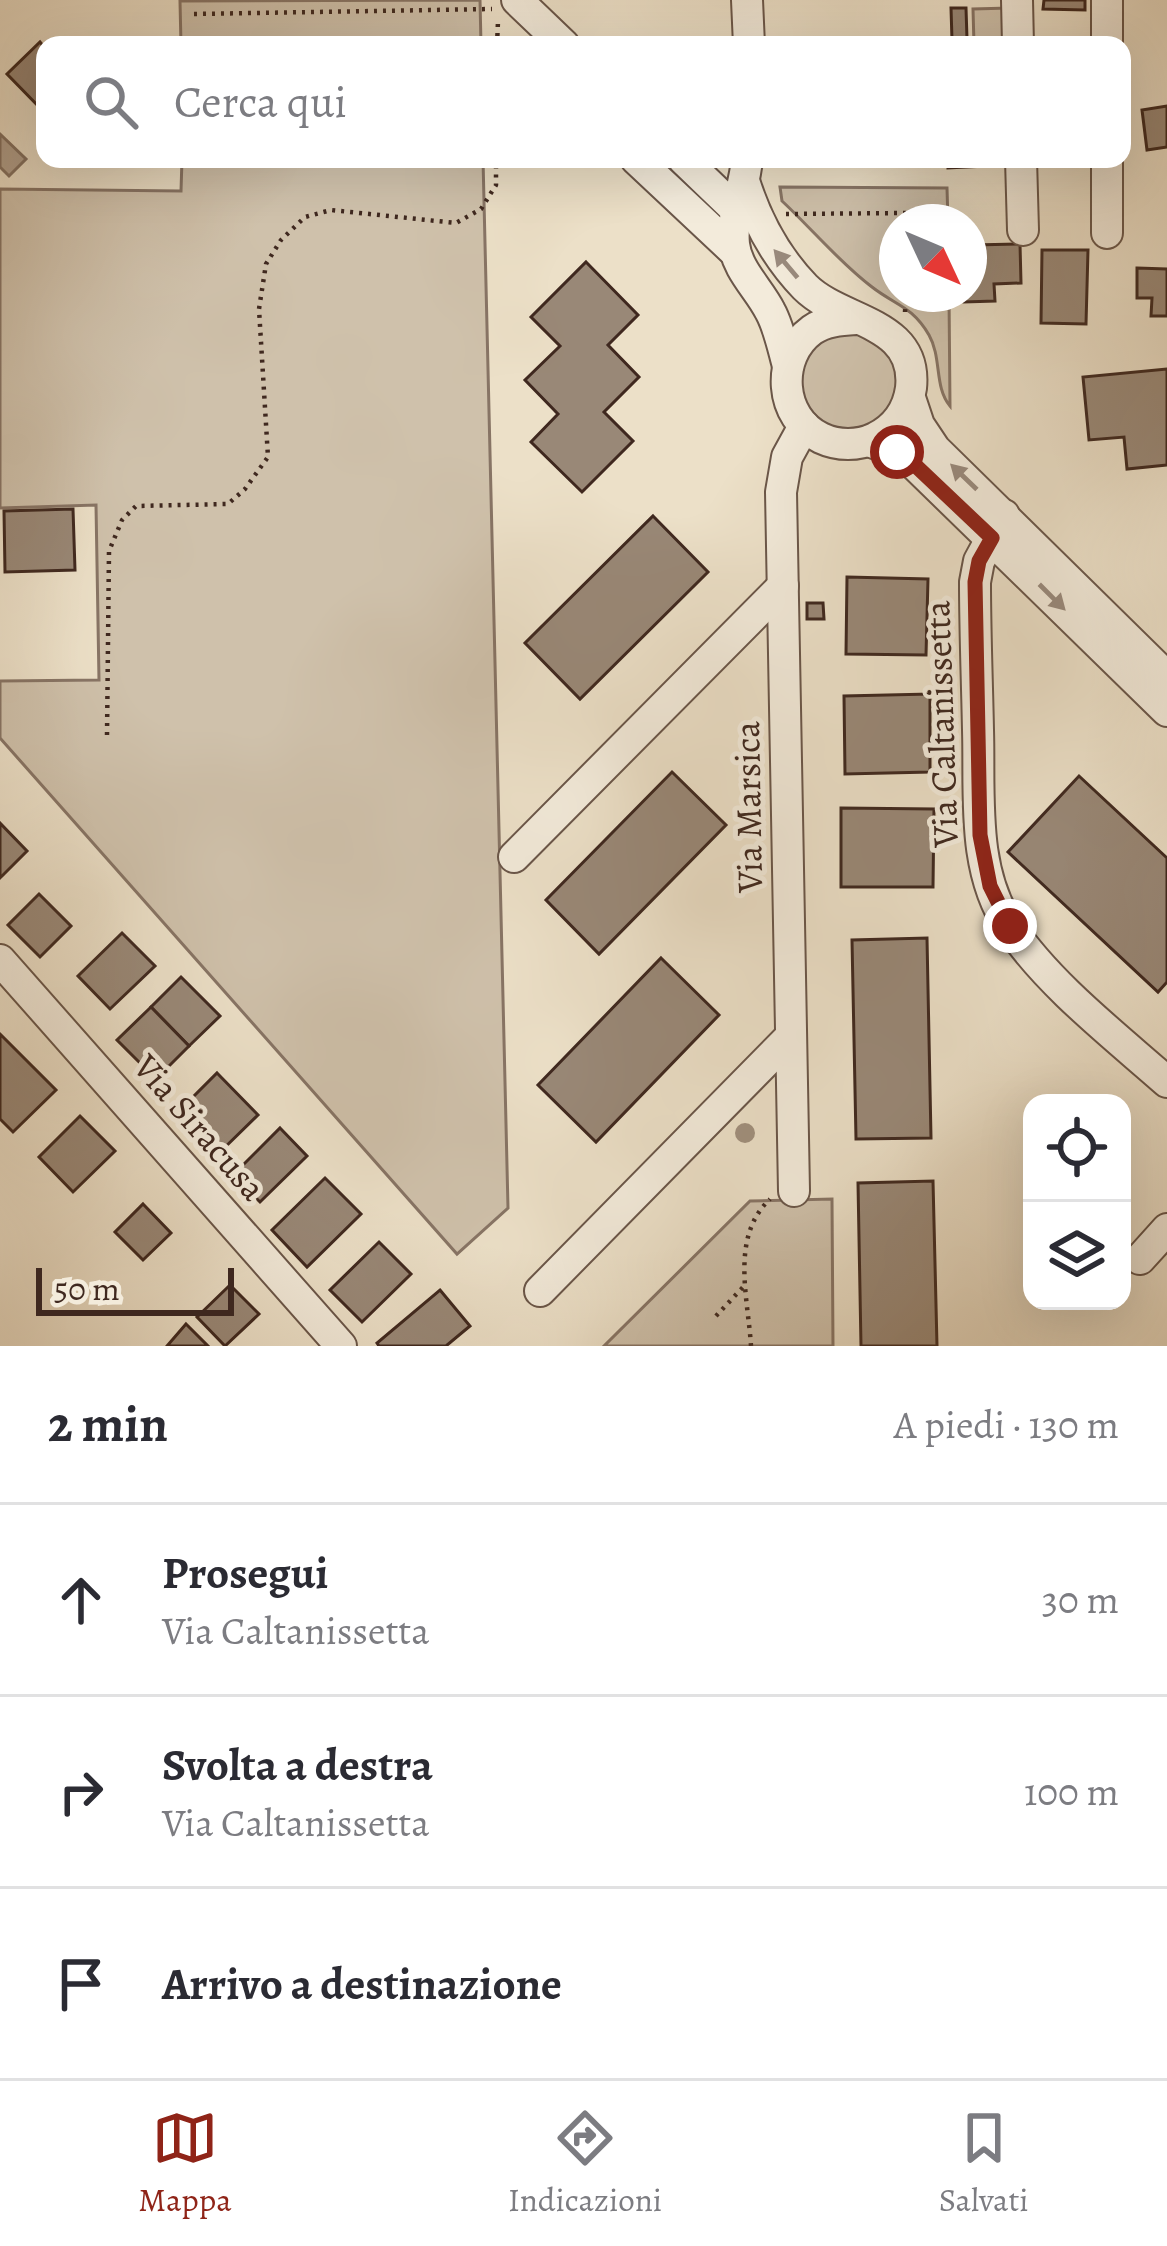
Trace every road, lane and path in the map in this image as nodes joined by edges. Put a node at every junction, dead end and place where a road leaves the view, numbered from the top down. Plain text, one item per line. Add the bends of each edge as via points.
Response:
1 (747, 0) edge
2 (1017, 0) edge
3 (1107, 0) edge
4 (504, 3) edge
5 (194, 14) dead end
6 (498, 36) edge
7 (551, 36) edge
8 (749, 36) edge
9 (1018, 36) edge
10 (1107, 36) edge
11 (496, 168) edge
12 (645, 168) edge
13 (704, 168) edge
14 (1021, 168) edge
15 (1107, 168) edge
16 (743, 185) edge
17 (879, 213) edge
18 (785, 214) dead end
19 (1023, 230) dead end
20 (1107, 233) dead end
21 (734, 251) junction
22 (905, 312) edge
23 (905, 316) dead end
24 (856, 319) junction
25 (788, 366) junction
26 (910, 398) junction
27 (804, 426) junction
28 (869, 441) junction
29 (998, 526) junction
30 (783, 586) junction
31 (1153, 661) edge
32 (1167, 711) edge
33 (107, 735) dead end
34 (514, 857) dead end
35 (0, 960) edge
36 (791, 1036) junction
37 (1161, 1064) edge
38 (782, 1195) joint
39 (1167, 1228) edge
40 (1140, 1259) dead end
41 (746, 1283) junction
42 (540, 1292) dead end
43 (716, 1316) dead end
44 (341, 1346) edge
45 (752, 1346) edge

1 - 8 street
2 - 9 street
3 - 10 street
4 - 5 path
4 - 6 path
4 - 7 street
11 - 33 path via 482,209 456,223 331,210 305,217 280,240 266,264 260,309 268,457 228,504 136,506 122,520 109,551
12 - 21 street
13 - 16 street
14 - 19 street
15 - 20 street
16 - 21 street
24 -> 16 street via 807,289 774,250
17 - 18 path
21 - 25 street via 774,318
22 - 23 path
24 - 25 street via 814,329
24 - 26 street via 895,338 912,377
25 - 27 street via 786,388
26 - 28 street via 887,431
29 -> 26 street via 935,449
27 - 28 street via 834,443
27 - 30 street, Via Marsica via 782,480
28 - 29 street via 907,458
29 - 31 street
29 - 37 street, Via Caltanissetta via 975,582 980,835 990,886 1035,958 1095,1018
30 - 34 street
30 - 36 street, Via Marsica
31 - 32 street
35 - 44 street, Via Siracusa
36 - 38 street, Via Marsica
36 - 42 street
38 - 41 path via 754,1219 744,1249
39 - 40 street
41 - 43 path
41 - 45 path

